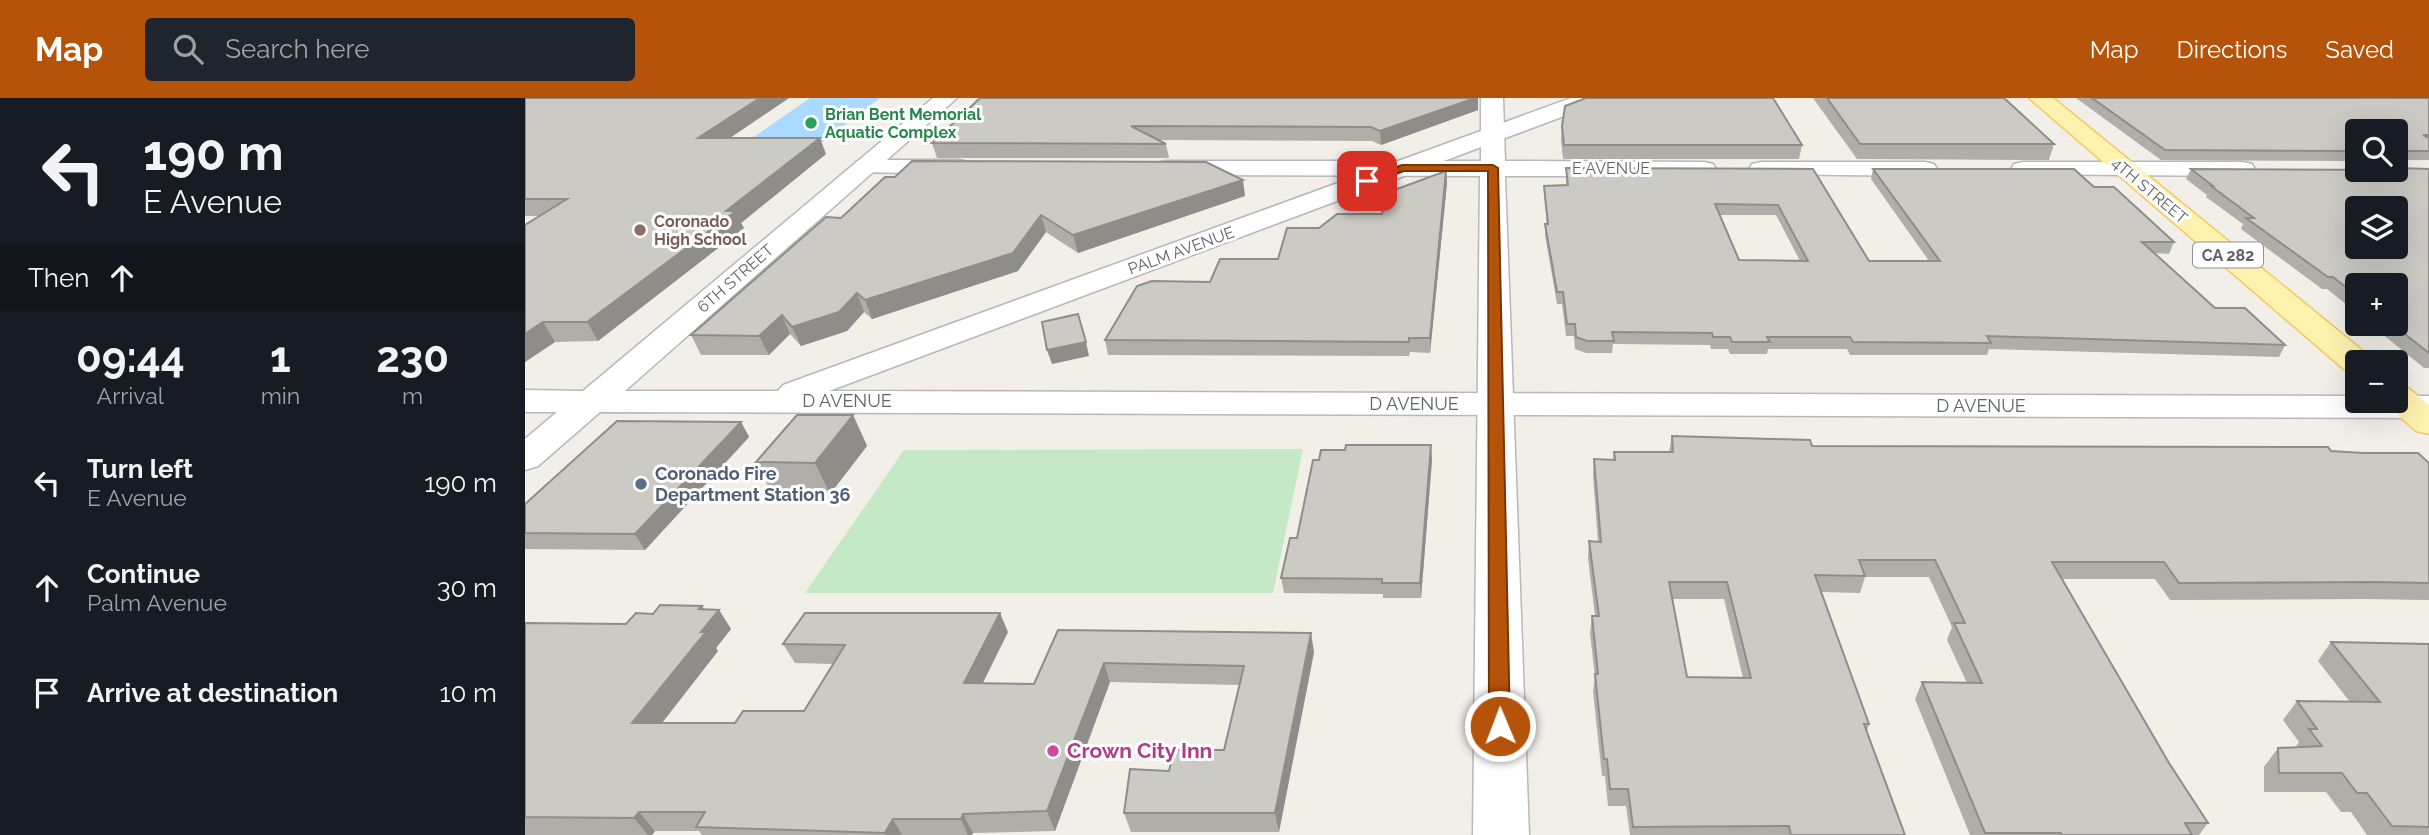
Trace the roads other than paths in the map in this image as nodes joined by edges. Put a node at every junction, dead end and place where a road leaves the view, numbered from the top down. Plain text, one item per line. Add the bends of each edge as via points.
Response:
1 (946, 98) edge
2 (1492, 98) edge
3 (1591, 98) edge
4 (2040, 98) edge
5 (1492, 134) junction
6 (865, 167) junction
7 (987, 167) edge
8 (1137, 167) edge
9 (1402, 168) junction
10 (1493, 168) junction
11 (1944, 169) edge
12 (1999, 169) edge
13 (2125, 169) junction
14 (2273, 170) edge
15 (2345, 353) edge
16 (525, 401) edge
17 (592, 401) junction
18 (772, 401) junction
19 (1495, 404) junction
20 (2416, 408) edge
21 (525, 458) edge
22 (1501, 835) edge

1 - 6 street, 6TH STREET
2 - 5 street
3 - 5 street, PALM AVENUE
4 - 13 main road, 4TH STREET / CA 282
5 - 9 street, PALM AVENUE
5 - 10 street
6 - 7 street
6 - 17 street, 6TH STREET
8 - 9 street, E AVENUE
9 - 10 street, E AVENUE
9 - 18 street, PALM AVENUE
10 - 11 street, E AVENUE
10 - 19 street
12 - 13 street
13 - 14 street
13 - 15 main road, 4TH STREET / CA 282
16 - 17 street, D AVENUE
17 - 18 street, D AVENUE
17 - 21 street, 6TH STREET
18 - 19 street, D AVENUE
19 - 20 street, D AVENUE
19 - 22 street

